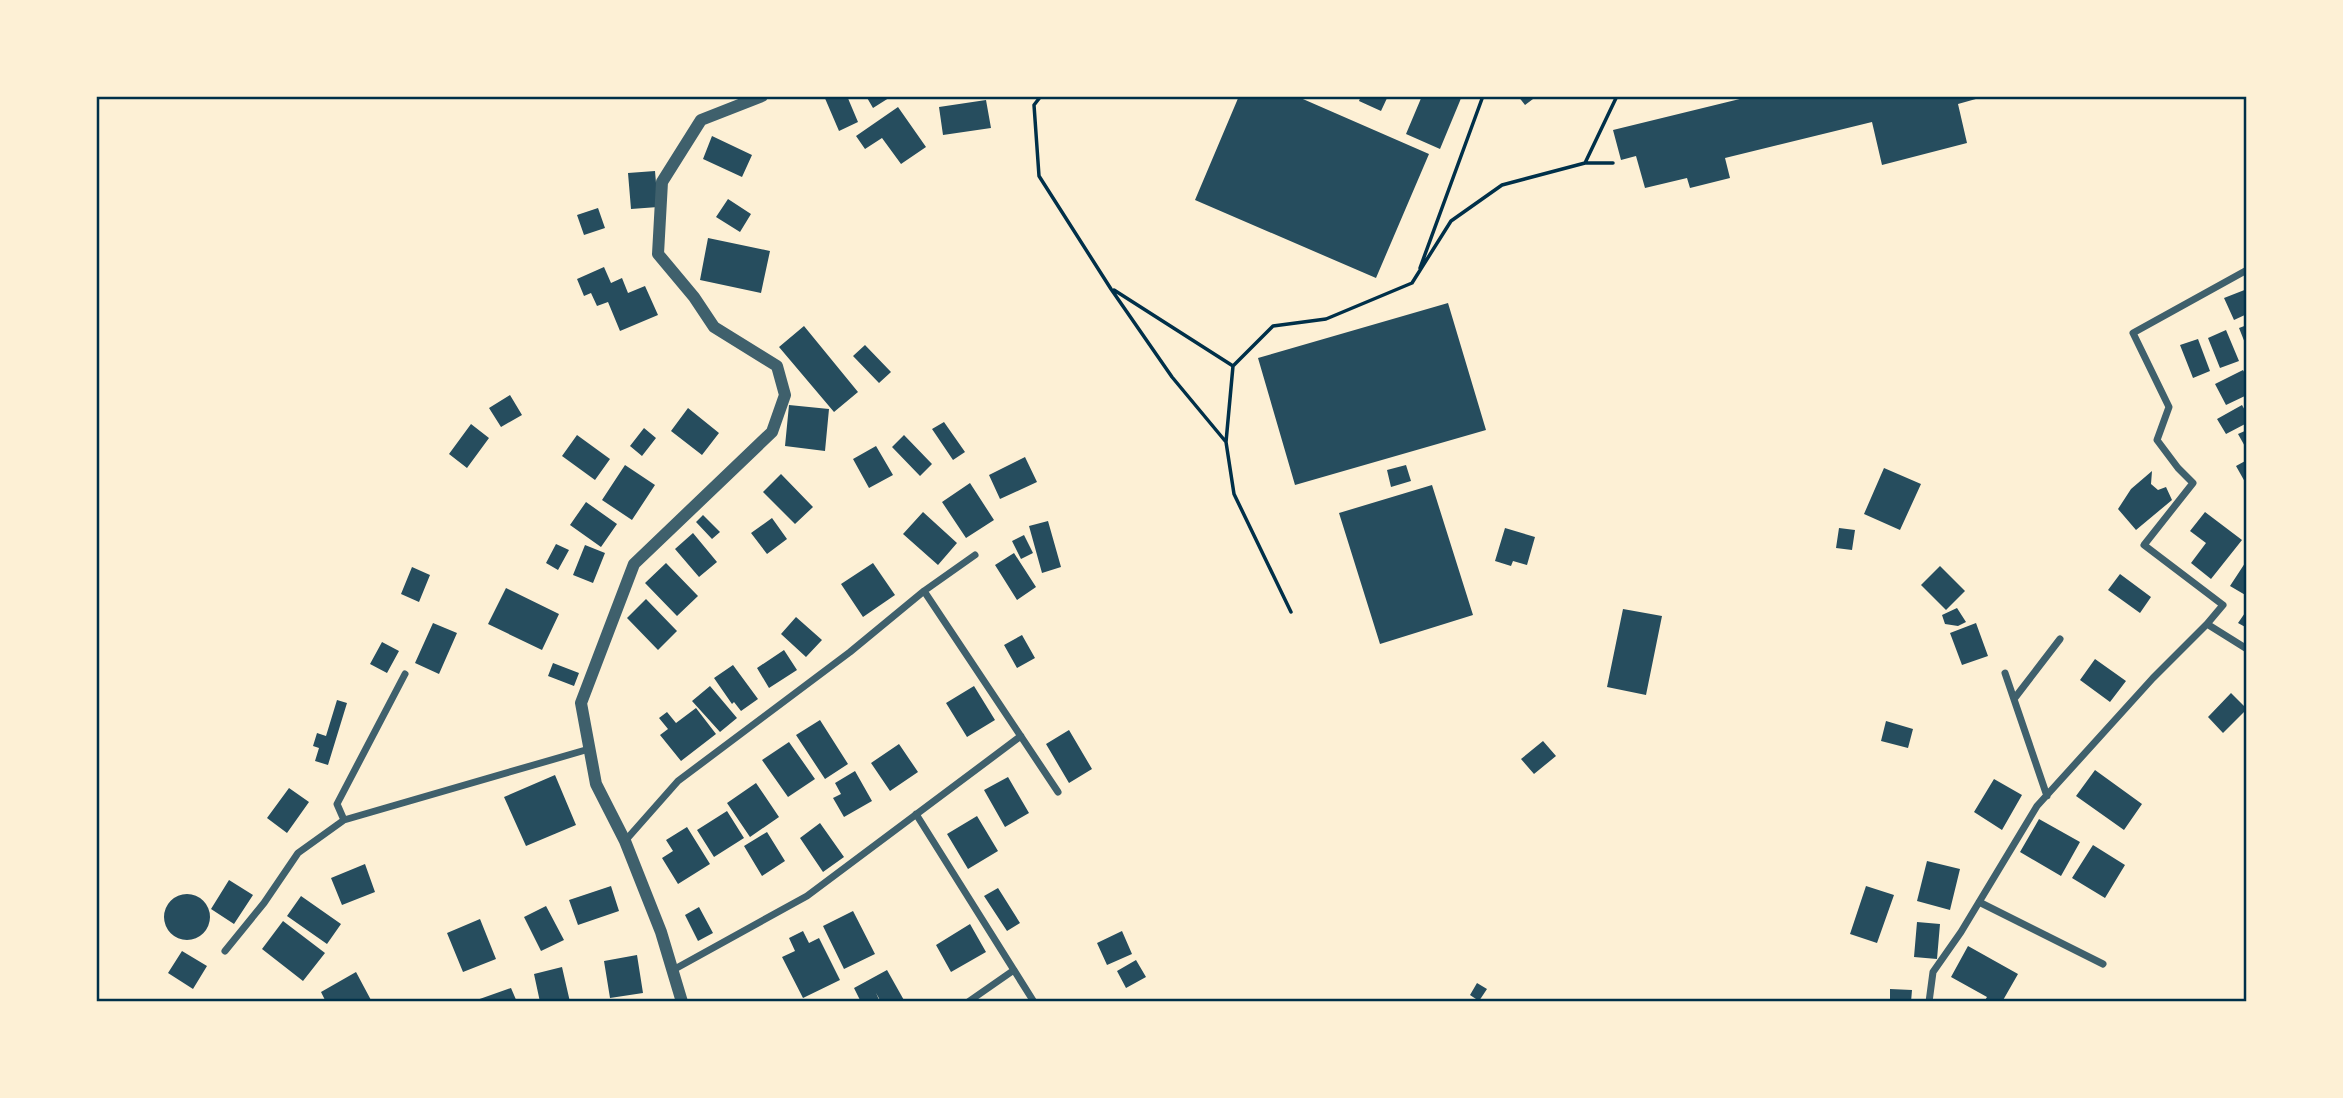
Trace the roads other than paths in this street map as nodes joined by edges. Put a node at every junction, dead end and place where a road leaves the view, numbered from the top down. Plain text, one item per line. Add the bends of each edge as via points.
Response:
1 (762, 96) edge
2 (2247, 270) edge
3 (975, 555) dead end
4 (924, 591) junction
5 (2207, 624) junction
6 (2060, 639) dead end
7 (2247, 649) edge
8 (2005, 673) dead end
9 (405, 674) dead end
10 (2014, 699) junction
11 (1021, 736) junction
12 (589, 749) junction
13 (1058, 792) dead end
14 (2047, 796) junction
15 (916, 814) junction
16 (344, 820) junction
17 (625, 841) junction
18 (1979, 902) junction
19 (225, 951) dead end
20 (2103, 964) dead end
21 (673, 970) junction
22 (1014, 970) junction
23 (682, 1002) edge
24 (968, 1002) edge
25 (1034, 1002) edge
26 (1929, 1002) edge

1 - 12 street via 701,120 662,182 658,254 714,327 776,366 785,395 772,432 634,564 581,703
2 - 5 street via 2133,333 2169,407 2157,440 2193,483 2144,545 2222,605
3 - 4 street
4 - 11 street
4 - 17 street via 678,781
5 - 7 street
5 - 14 street
6 - 10 street
8 - 10 street
9 - 16 street via 337,804
10 - 14 street
11 - 13 street
11 - 15 street
12 - 16 street
12 - 17 street via 596,784
14 - 18 street
15 - 21 street via 807,895
15 - 22 street
16 - 19 street via 298,853
17 - 21 street
18 - 20 street
18 - 26 street via 1933,972
21 - 23 street
22 - 24 street
22 - 25 street

